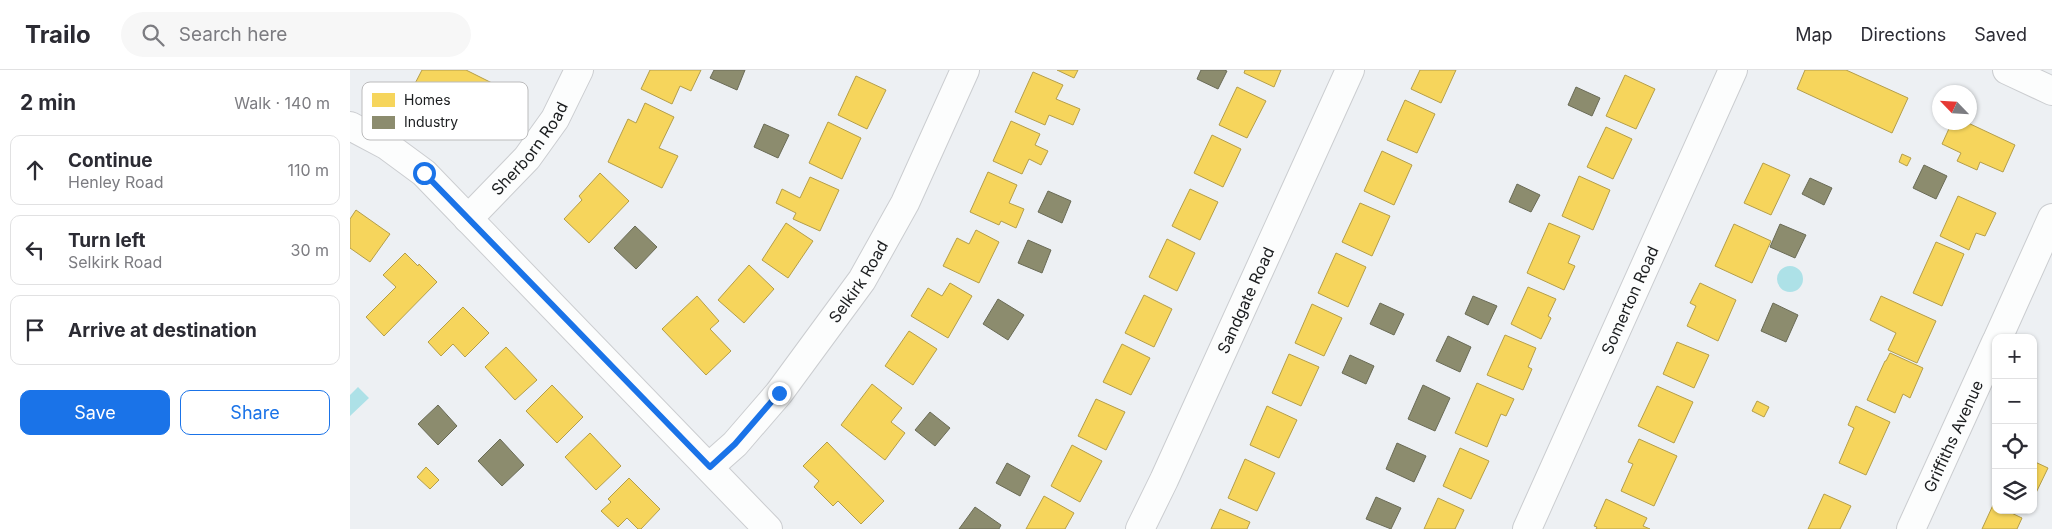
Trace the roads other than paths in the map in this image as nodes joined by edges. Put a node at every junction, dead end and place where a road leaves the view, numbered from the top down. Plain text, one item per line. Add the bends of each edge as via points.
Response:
1 (579, 70) edge
2 (965, 70) edge
3 (1350, 70) edge
4 (1733, 70) edge
5 (2007, 70) edge
6 (2052, 91) edge
7 (350, 126) edge
8 (362, 132) edge
9 (377, 140) edge
10 (2052, 218) edge
11 (468, 219) junction
12 (2000, 334) edge
13 (1992, 351) edge
14 (710, 467) junction
15 (768, 529) edge
16 (1140, 529) edge
17 (1527, 529) edge
18 (1911, 529) edge

1 - 11 street, Sherborn Road via 555,119 527,158
2 - 14 street, Selkirk Road via 905,203 862,280 779,393 735,444
3 - 16 street, Sandgate Road
4 - 17 street, Somerton Road
5 - 6 street
7 - 8 street
9 - 11 street via 424,173
10 - 12 street
11 - 14 street
13 - 18 street, Griffiths Avenue
14 - 15 street

